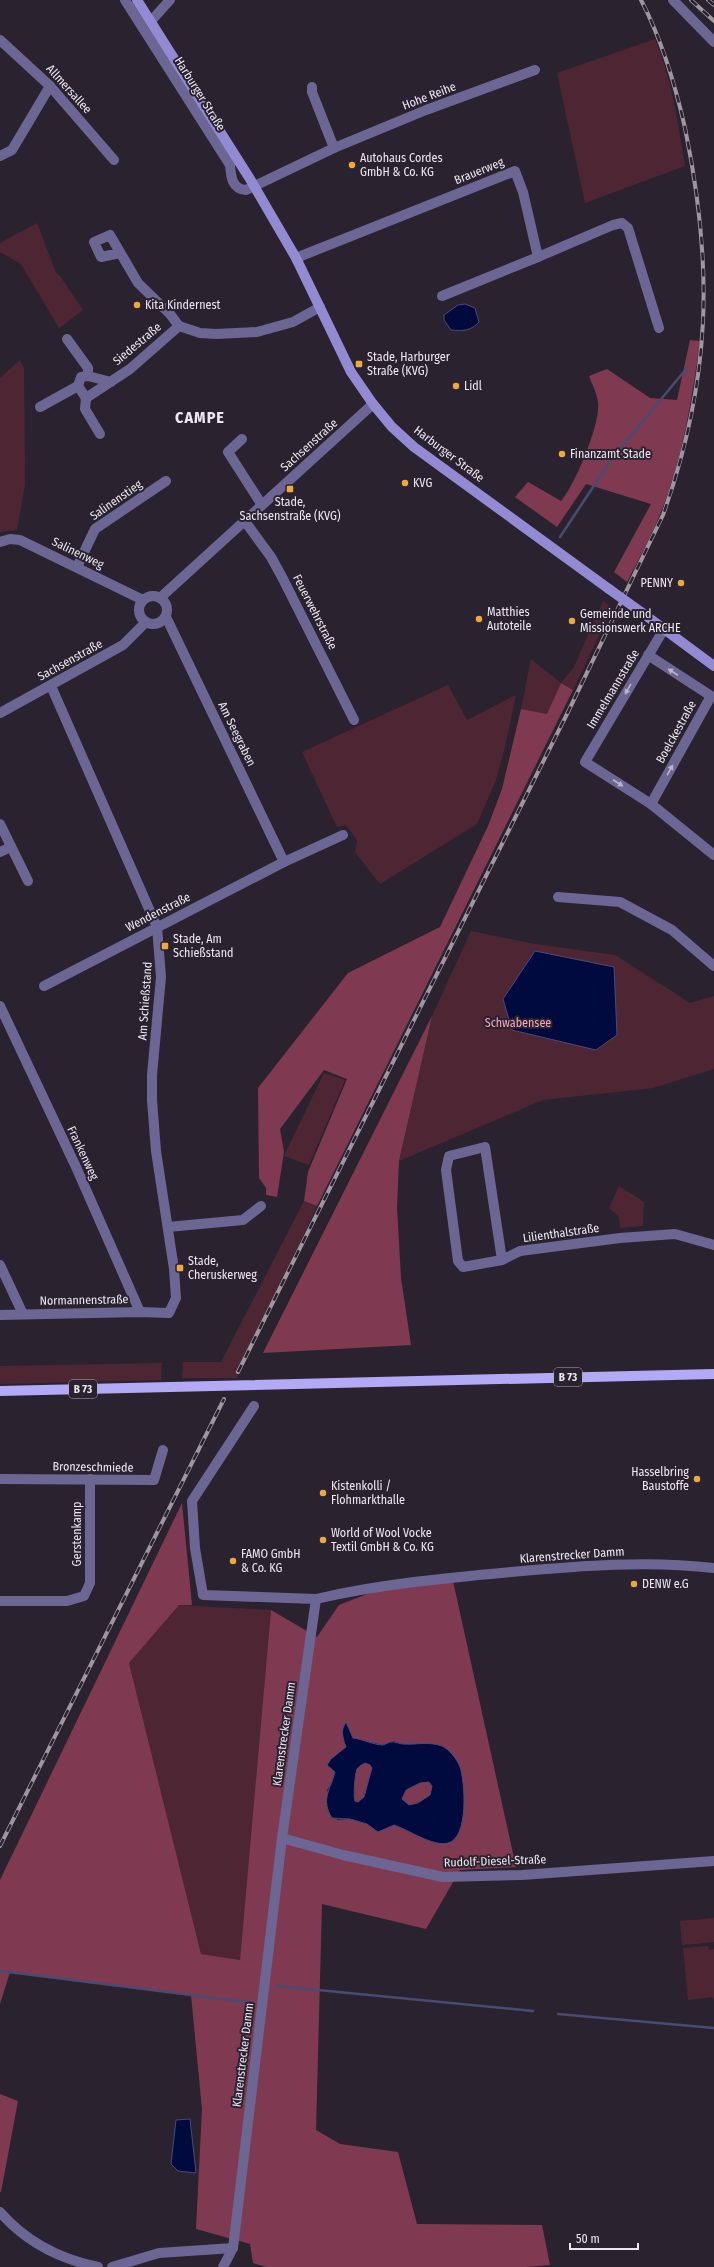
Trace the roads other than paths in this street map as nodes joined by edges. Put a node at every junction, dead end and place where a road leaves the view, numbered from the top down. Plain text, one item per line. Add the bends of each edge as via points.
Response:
1 (125, 0) edge
2 (137, 0) edge
3 (170, 0) edge
4 (673, 0) edge
5 (152, 21) junction
6 (0, 40) edge
7 (714, 42) edge
8 (535, 70) dead end
9 (50, 86) junction
10 (312, 87) dead end
11 (334, 148) junction
12 (0, 156) edge
13 (114, 160) dead end
14 (255, 187) junction
15 (120, 253) dead end
16 (538, 257) junction
17 (296, 258) junction
18 (442, 296) dead end
19 (320, 307) junction
20 (179, 326) junction
21 (659, 328) dead end
22 (67, 339) dead end
23 (88, 376) junction
24 (111, 382) junction
25 (78, 386) junction
26 (86, 398) junction
27 (373, 404) junction
28 (40, 407) dead end
29 (100, 434) dead end
30 (242, 439) dead end
31 (166, 481) dead end
32 (262, 504) junction
33 (244, 520) junction
34 (0, 542) edge
35 (77, 567) junction
36 (160, 598) junction
37 (143, 600) junction
38 (166, 617) junction
39 (146, 622) junction
40 (664, 629) junction
41 (648, 655) junction
42 (714, 666) edge
43 (51, 686) junction
44 (0, 713) edge
45 (354, 720) dead end
46 (651, 804) junction
47 (0, 824) edge
48 (343, 835) dead end
49 (11, 847) junction
50 (0, 852) edge
51 (714, 855) edge
52 (284, 862) junction
53 (28, 881) dead end
54 (558, 897) dead end
55 (157, 927) junction
56 (714, 966) edge
57 (44, 986) dead end
58 (1, 1013) edge
59 (261, 1206) dead end
60 (168, 1227) junction
61 (714, 1245) edge
62 (502, 1260) junction
63 (0, 1265) edge
64 (140, 1312) junction
65 (24, 1314) junction
66 (169, 1314) joint
67 (0, 1315) edge
68 (714, 1374) edge
69 (0, 1391) edge
70 (254, 1406) dead end
71 (163, 1450) dead end
72 (0, 1478) edge
73 (90, 1479) junction
74 (714, 1568) edge
75 (316, 1599) junction
76 (0, 1601) edge
77 (282, 1838) junction
78 (714, 1861) edge
79 (0, 2212) edge
80 (233, 2248) junction
81 (98, 2267) edge
82 (112, 2267) edge
83 (223, 2267) edge

1 - 14 street, Harburger Straße via 230,165 234,185 240,190
2 - 5 main road, Harburger Straße
3 - 5 street
4 - 7 street
5 - 14 main road, Harburger Straße
6 - 9 street, Allmersallee
8 - 11 street, Hohe Reihe via 426,110
9 - 12 street via 12,150
9 - 13 street, Allmersallee
10 - 11 street
11 - 14 street, Hohe Reihe
14 - 17 main road, Harburger Straße
15 - 20 street via 138,283
16 - 17 street, Brauerweg via 523,192 515,171
16 - 18 street
16 - 21 street via 613,224 622,223 628,228
17 - 19 main road, Harburger Straße
19 - 20 street via 293,322 257,332 200,333
19 - 27 main road, Harburger Straße via 351,372
20 - 24 street, Siedestraße via 130,369
22 - 23 street via 88,368
23 - 24 street, Siedestraße
23 - 25 street via 81,377
24 - 26 street, Siedestraße
25 - 26 street
25 - 28 street
26 - 29 street via 85,409
27 - 32 street, Sachsenstraße
27 - 40 main road, Harburger Straße, bridge via 392,427 414,447
30 - 32 street via 228,452
31 - 35 street, Salinenstieg via 95,529
32 - 33 street, Sachsenstraße
33 - 36 street, Sachsenstraße
33 - 45 street, Feuerwehrstraße via 282,577
34 - 35 street, Salinenweg via 20,540
35 - 37 street, Salinenweg
36 - 37 street via 151,596
36 - 38 street via 166,604
37 - 39 street via 139,612
38 - 39 street via 154,624
38 - 52 street, Am Seegraben
39 - 43 street, Sachsenstraße via 123,645
40 - 41 street, Immelmannstraße
40 - 42 main road, Harburger Straße
46 -> 41 street, Boelckestraße via 711,696
41 -> 46 street, Immelmannstraße via 585,762
43 - 44 street, Sachsenstraße
43 - 55 street, Am Schießstand
46 - 51 street
47 - 49 street
48 - 52 street, Wendenstraße
49 - 50 street
49 - 53 street
52 - 55 street, Wendenstraße
54 - 56 street via 620,902 672,930
55 - 57 street, Wendenstraße
55 - 60 street, Am Schießstand via 161,977 152,1100 156,1151
58 - 64 street, Frankenweg via 76,1167
59 - 60 street via 242,1220
60 - 66 street, Am Schießstand via 176,1298
61 - 62 street, Lilienthalstraße via 675,1234 617,1238 520,1251
62 - 62 street, Lilienthalstraße via 463,1267 458,1261 446,1170 449,1156 485,1147
63 - 65 street
64 - 65 street, Normannenstraße
64 - 66 street, Normannenstraße
65 - 67 street, Normannenstraße
68 - 69 main road, B 73
70 - 75 street via 192,1501 195,1548 203,1595
71 - 73 street, Bronzeschmiede via 154,1480
72 - 73 street, Bronzeschmiede
73 - 76 street, Gerstenkamp via 89,1588 84,1596 67,1601
74 - 75 street, Klarenstrecker Damm via 611,1564 551,1568 456,1577 350,1591
75 - 77 street, Klarenstrecker Damm
77 - 78 street, Rudolf-Diesel-Straße via 443,1877 522,1875
77 - 80 street, Klarenstrecker Damm
79 - 81 street via 12,2226 41,2247 80,2263
80 - 82 street via 159,2253
80 - 83 street, Klarenstrecker Damm

